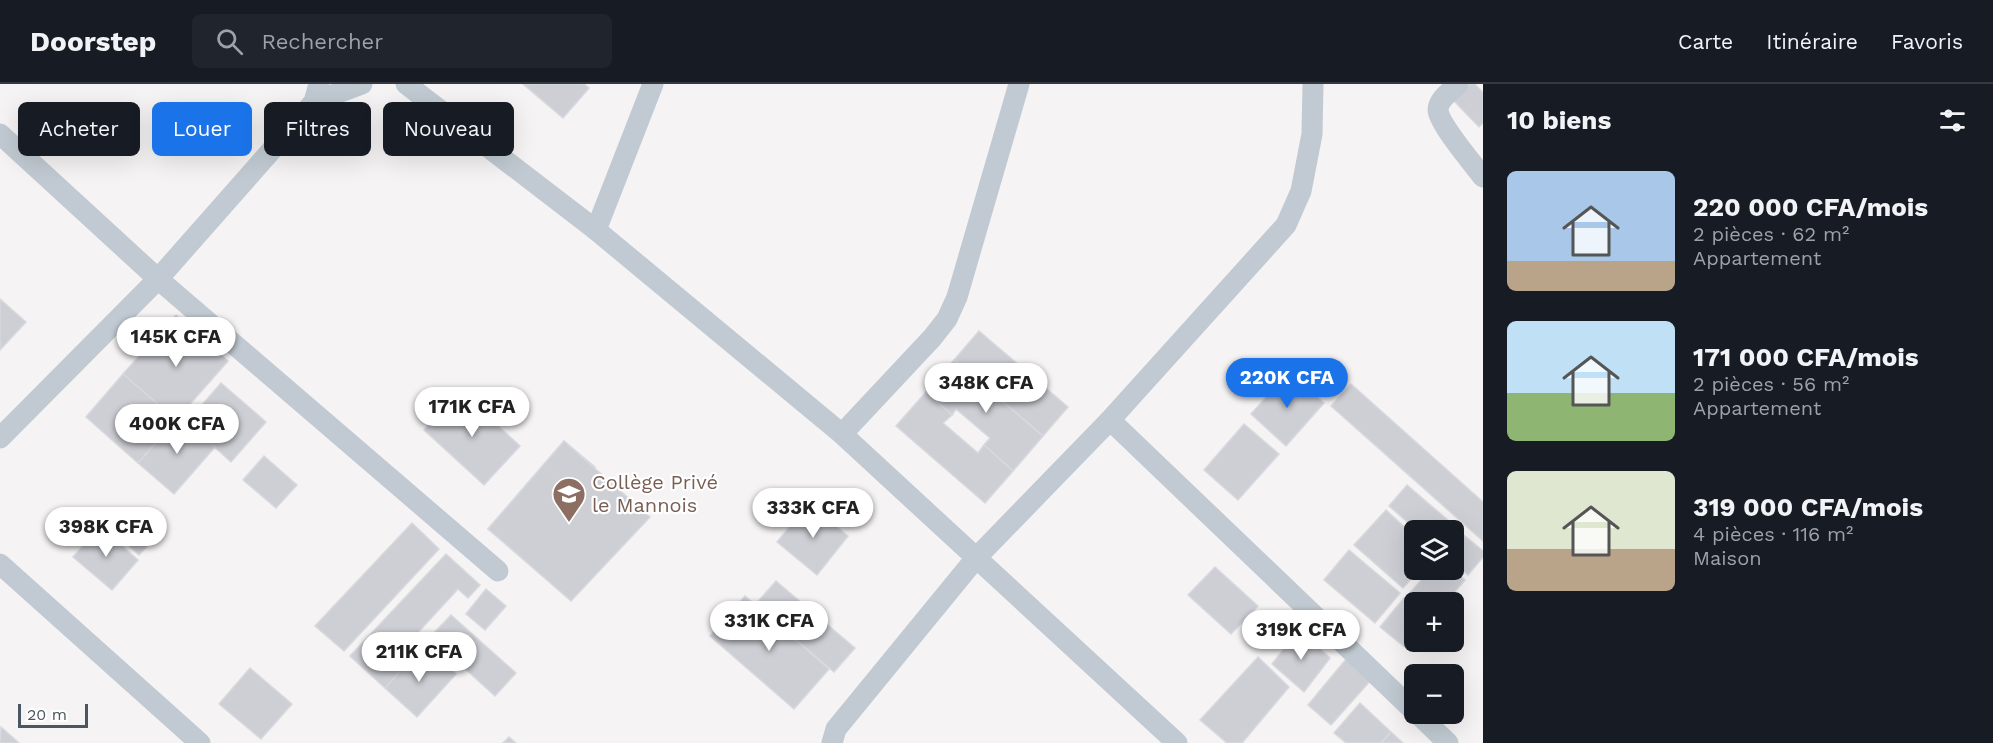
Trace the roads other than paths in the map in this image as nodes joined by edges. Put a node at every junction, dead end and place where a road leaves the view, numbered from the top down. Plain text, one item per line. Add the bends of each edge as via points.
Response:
1 (362, 84) edge
2 (405, 84) edge
3 (653, 84) edge
4 (1019, 84) edge
5 (1313, 84) edge
6 (1458, 84) edge
7 (316, 93) edge
8 (0, 134) edge
9 (1483, 177) edge
10 (596, 230) junction
11 (158, 279) junction
12 (1110, 420) junction
13 (842, 434) junction
14 (0, 438) edge
15 (976, 558) junction
16 (0, 564) edge
17 (498, 570) dead end
18 (1404, 701) edge
19 (1428, 724) edge
20 (200, 743) edge
21 (832, 743) edge
22 (1177, 743) edge
23 (1448, 743) edge

1 - 7 street
2 - 10 street
3 - 10 street
4 - 13 street via 957,297 947,319
5 - 12 street via 1312,134 1301,191 1286,225
6 - 9 street via 1438,110 1443,123
7 - 11 street
8 - 11 street
10 - 13 street
11 - 14 street
11 - 17 street
12 - 15 street
12 - 18 street
13 - 15 street
15 - 21 street via 836,729
15 - 22 street
16 - 20 street
19 - 23 street

